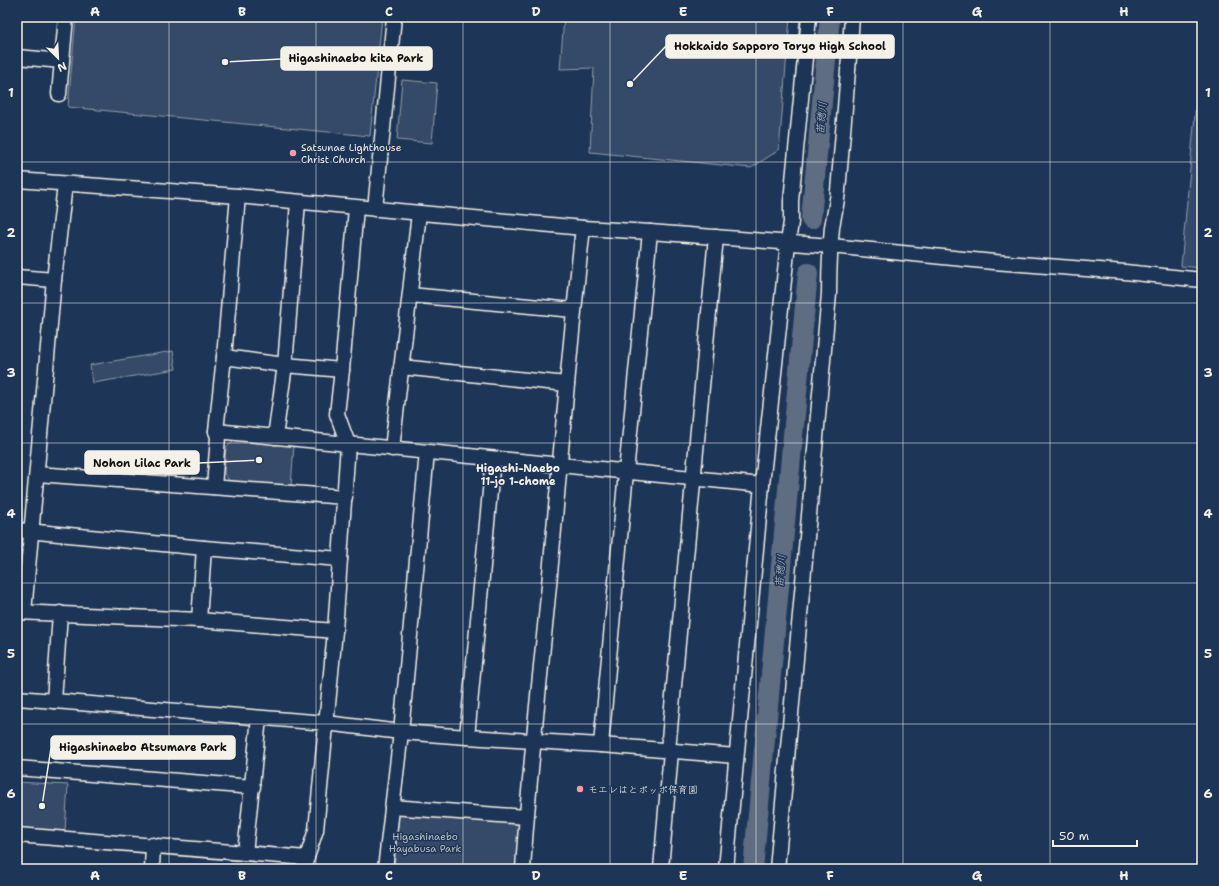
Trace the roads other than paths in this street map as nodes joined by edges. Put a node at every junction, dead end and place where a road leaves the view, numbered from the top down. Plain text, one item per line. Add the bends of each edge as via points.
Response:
1 (66, 17) edge
2 (394, 17) edge
3 (809, 17) edge
4 (852, 17) edge
5 (17, 57) edge
6 (62, 61) junction
7 (58, 94) dead end
8 (17, 180) edge
9 (65, 184) junction
10 (238, 196) junction
11 (298, 202) junction
12 (356, 208) junction
13 (376, 209) junction
14 (419, 213) junction
15 (583, 228) junction
16 (650, 232) junction
17 (716, 237) junction
18 (788, 243) junction
19 (831, 246) junction
20 (17, 277) edge
21 (54, 280) junction
22 (1202, 280) edge
23 (410, 295) junction
24 (573, 310) junction
25 (224, 357) junction
26 (285, 365) junction
27 (401, 368) junction
28 (342, 370) junction
29 (567, 384) junction
30 (216, 431) junction
31 (275, 437) junction
32 (348, 444) junction
33 (392, 449) junction
34 (427, 452) junction
35 (493, 459) junction
36 (560, 465) junction
37 (626, 472) junction
38 (37, 474) junction
39 (694, 479) junction
40 (762, 485) junction
41 (214, 487) junction
42 (345, 497) junction
43 (17, 530) edge
44 (31, 531) junction
45 (204, 548) junction
46 (340, 558) junction
47 (21, 612) edge
48 (60, 613) junction
49 (198, 620) junction
50 (335, 631) junction
51 (17, 698) edge
52 (54, 701) junction
53 (259, 718) junction
54 (326, 723) junction
55 (401, 732) junction
56 (467, 737) junction
57 (534, 742) junction
58 (601, 745) junction
59 (670, 751) junction
60 (736, 756) junction
61 (17, 768) edge
62 (253, 787) junction
63 (392, 807) junction
64 (526, 817) junction
65 (17, 835) edge
66 (154, 845) junction
67 (246, 853) junction
68 (305, 864) edge
69 (152, 869) edge
70 (385, 869) edge
71 (523, 869) edge
72 (661, 869) edge
73 (726, 869) edge
74 (777, 869) edge

1 - 6 street
2 - 13 street
3 - 18 street
4 - 19 street via 837,203
5 - 6 street
6 - 7 street
8 - 9 street
9 - 10 street
9 - 21 street
10 - 11 street
10 - 25 street
11 - 12 street
11 - 26 street
12 - 13 street
12 - 28 street
13 - 14 street
14 - 15 street
14 - 23 street
15 - 16 street
15 - 24 street
16 - 17 street
16 - 37 street
17 - 18 street
17 - 39 street
18 - 19 street
18 - 40 street
19 - 22 street
19 - 74 street via 830,294
20 - 21 street
21 - 38 street
23 - 24 street
23 - 27 street
24 - 29 street
25 - 26 street
25 - 30 street
26 - 28 street
26 - 31 street
27 - 29 street
27 - 33 street
28 - 32 street via 337,414
29 - 36 street
30 - 31 street
30 - 41 street via 218,437
31 - 32 street
32 - 33 street
32 - 42 street
33 - 34 street
34 - 35 street
34 - 55 street
35 - 36 street
35 - 56 street
36 - 37 street
36 - 57 street
37 - 39 street
37 - 58 street
38 - 41 street
38 - 44 street
39 - 40 street
39 - 59 street
40 - 60 street
41 - 42 street
42 - 46 street
43 - 44 street
44 - 45 street
44 - 47 street
45 - 46 street
45 - 49 street
46 - 50 street
47 - 48 street
48 - 49 street
48 - 52 street
49 - 50 street
50 - 54 street
51 - 52 street
52 - 53 street
53 - 54 street
53 - 62 street
54 - 55 street
54 - 68 street via 316,830
55 - 56 street
55 - 63 street
56 - 57 street
57 - 58 street
57 - 64 street
58 - 59 street
59 - 60 street
59 - 72 street
60 - 73 street
61 - 62 street
62 - 67 street
63 - 64 street
63 - 70 street
64 - 71 street
65 - 66 street
66 - 67 street
66 - 69 street
67 - 68 street

